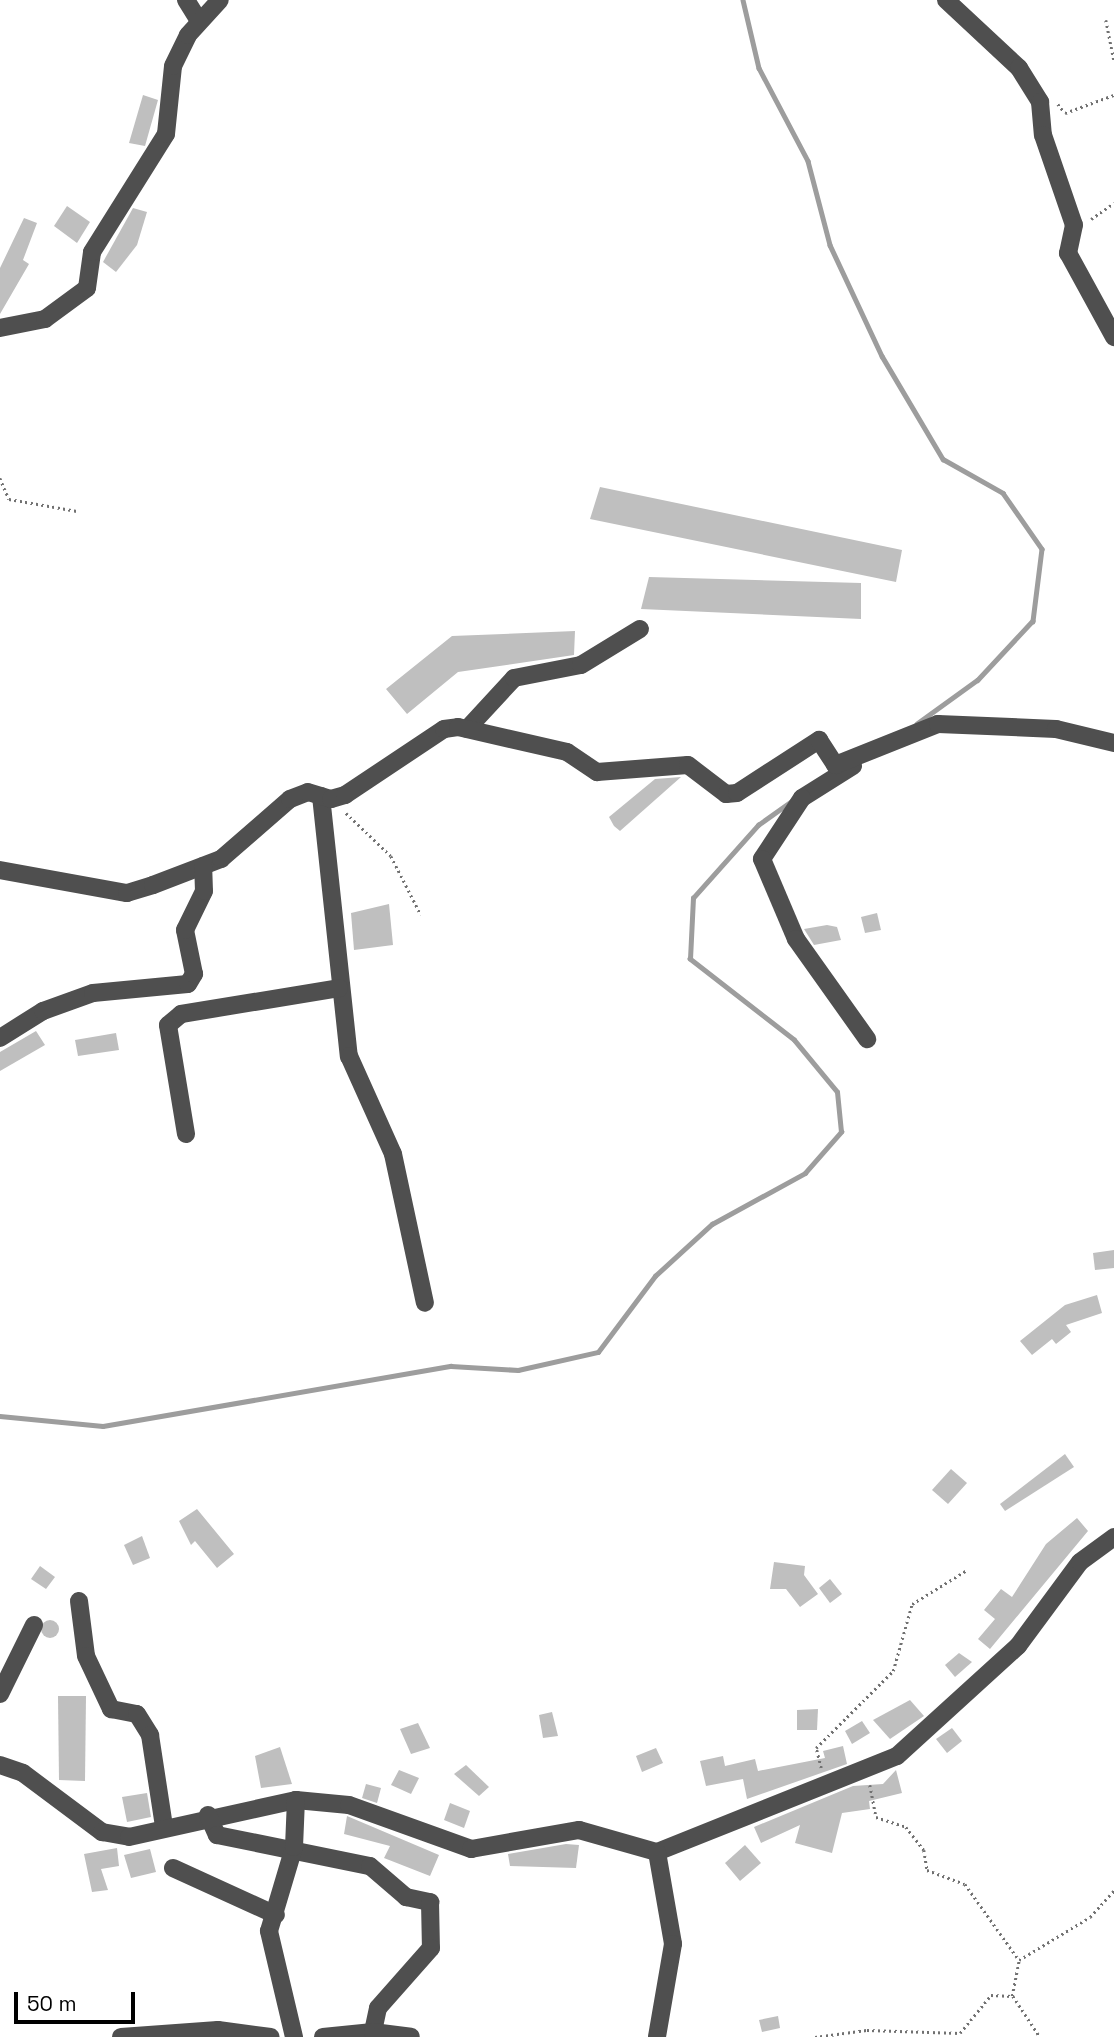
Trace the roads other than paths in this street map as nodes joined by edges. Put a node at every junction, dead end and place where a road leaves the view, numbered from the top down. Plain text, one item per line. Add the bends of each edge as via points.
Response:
1 (186, 0) edge
2 (220, 0) edge
3 (946, 0) edge
4 (199, 20) junction
5 (0, 328) edge
6 (1114, 337) edge
7 (639, 629) dead end
8 (467, 729) junction
9 (897, 741) junction
10 (1114, 743) edge
11 (326, 798) junction
12 (203, 866) junction
13 (0, 870) edge
14 (339, 988) junction
15 (0, 1038) edge
16 (867, 1039) dead end
17 (186, 1134) dead end
18 (425, 1303) dead end
19 (1114, 1537) edge
20 (79, 1601) dead end
21 (34, 1626) dead end
22 (0, 1693) edge
23 (0, 1765) edge
24 (296, 1800) junction
25 (208, 1815) junction
26 (164, 1826) junction
27 (294, 1847) junction
28 (657, 1852) junction
29 (173, 1868) dead end
30 (276, 1915) junction
31 (373, 2032) junction
32 (121, 2037) edge
33 (271, 2037) edge
34 (294, 2037) edge
35 (323, 2037) edge
36 (411, 2037) edge
37 (657, 2037) edge

1 - 4 street
2 - 4 street
3 - 6 street via 1019,68 1041,107 1043,135 1074,225 1068,253
4 - 5 street via 173,66 166,134 92,252 87,288 45,318
7 - 8 street via 581,665 514,678
8 - 9 street via 567,752 597,772 688,765 726,793 737,793 819,740 835,765
8 - 11 street via 444,729
9 - 10 street via 939,724 1056,729
9 - 16 street via 802,799 762,859 796,939
11 - 12 street via 308,793 290,799 221,859
11 - 14 street
12 - 13 street via 127,893
12 - 15 street via 204,891 185,929 194,974 188,984 93,993 43,1011
14 - 17 street via 181,1014 167,1025
14 - 18 street via 349,1056 393,1154
19 - 28 street via 1080,1562 1018,1646 897,1756 867,1772
20 - 26 street via 86,1657 111,1709 137,1714 150,1735
21 - 22 street
23 - 26 street via 23,1773 102,1832 129,1837
24 - 25 street
24 - 27 street
24 - 28 street via 349,1805 471,1849 579,1830
25 - 26 street
25 - 27 street via 218,1835
27 - 30 street
27 - 31 street via 370,1866 406,1897 430,1902 431,1948 378,2008
28 - 37 street via 673,1944
29 - 30 street
30 - 34 street via 269,1931
31 - 35 street
31 - 36 street
32 - 33 street via 218,2030

